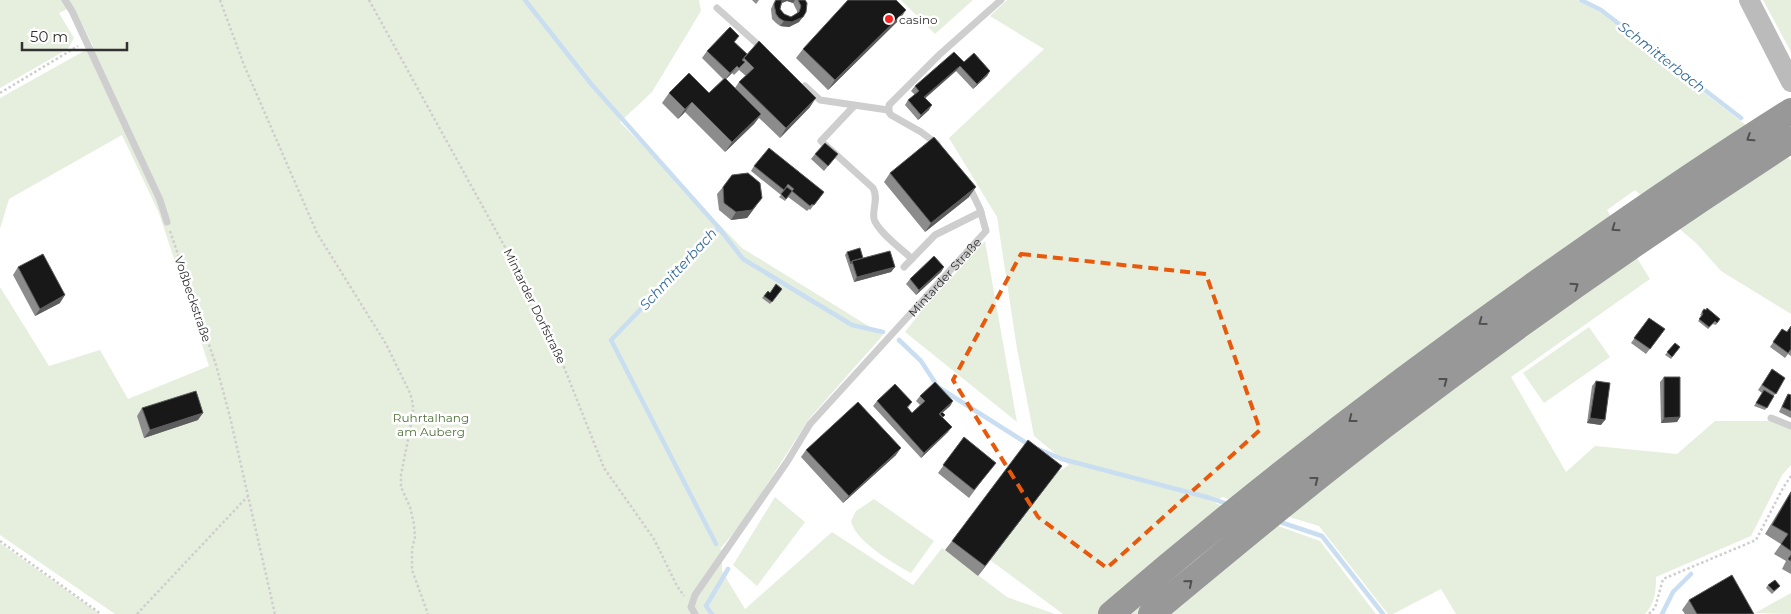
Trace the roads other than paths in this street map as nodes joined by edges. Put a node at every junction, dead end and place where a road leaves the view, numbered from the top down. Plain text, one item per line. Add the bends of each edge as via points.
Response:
1 (65, 0) edge
2 (1001, 0) edge
3 (1749, 0) edge
4 (717, 8) dead end
5 (769, 54) edge
6 (798, 80) edge
7 (1791, 82) edge
8 (854, 106) junction
9 (888, 110) junction
10 (1791, 111) edge
11 (1791, 140) edge
12 (941, 147) edge
13 (964, 176) edge
14 (981, 212) junction
15 (167, 222) road end
16 (912, 259) junction
17 (904, 267) dead end
18 (1771, 418) dead end
19 (1791, 426) edge
20 (693, 610) edge
21 (1111, 614) edge
22 (1151, 614) edge

1 - 15 lane via 160,200
2 - 9 lane via 891,101
3 - 7 main road
4 - 5 lane
6 - 8 lane via 820,100
8 - 9 lane
8 - 16 lane via 822,141 873,188 877,225
9 - 12 lane via 892,116
10 -> 21 highway via 1622,224 1452,344 1287,469
22 -> 11 highway via 1311,483 1468,363 1636,243
13 - 14 lane, Mintarder Straße
14 - 16 lane via 935,236
14 - 20 lane, Mintarder Straße via 986,231 810,424 695,595
16 - 17 lane
18 - 19 lane

